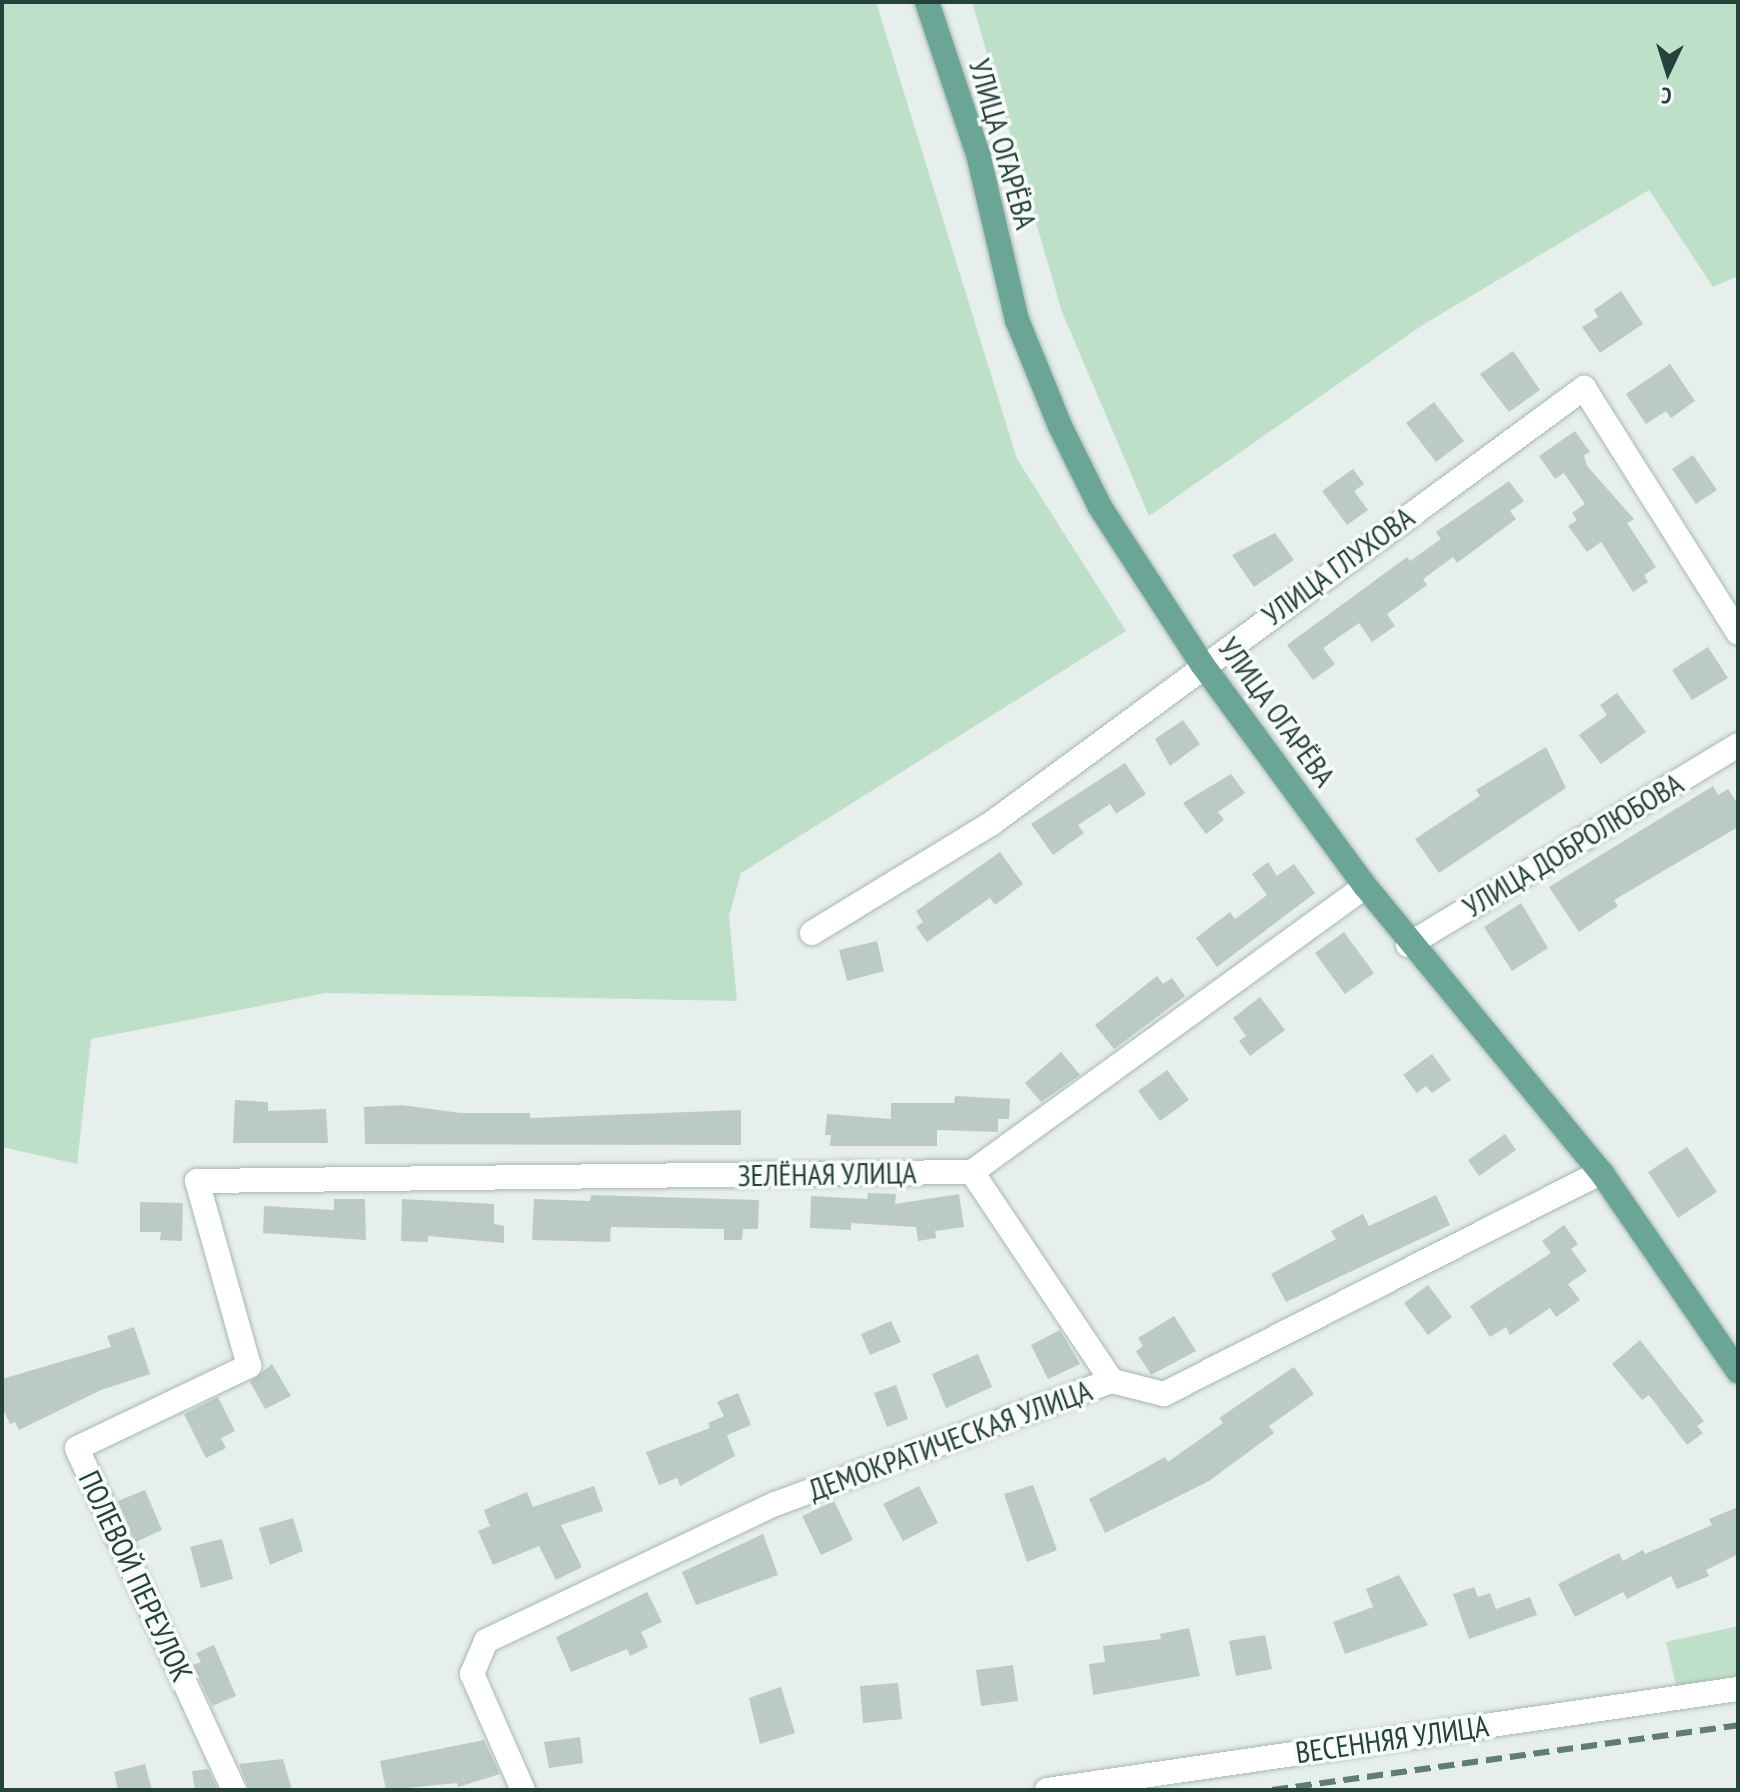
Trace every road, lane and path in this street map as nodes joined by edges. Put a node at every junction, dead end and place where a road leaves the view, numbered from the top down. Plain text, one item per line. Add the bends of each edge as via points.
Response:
1 (927, 2) edge
2 (1738, 633) edge
3 (1202, 664) junction
4 (1738, 745) edge
5 (1365, 886) junction
6 (812, 933) dead end
7 (1408, 945) junction
8 (972, 1172) junction
9 (1601, 1172) junction
10 (197, 1181) joint
11 (1738, 1371) edge
12 (1112, 1381) junction
13 (1738, 1689) edge
14 (234, 1790) edge
15 (523, 1790) edge
16 (1047, 1790) edge

1 - 3 main road, УЛИЦА ОГАРЁВА via 978,154 1017,320 1060,426 1100,507
2 - 3 street, УЛИЦА ГЛУХОВА via 1584,388
3 - 5 main road, УЛИЦА ОГАРЁВА
3 - 6 street, УЛИЦА ГЛУХОВА via 992,823
4 - 7 street, УЛИЦА ДОБРОЛЮБОВА
5 - 7 main road, УЛИЦА ОГАРЁВА
5 - 8 street
7 - 9 main road, УЛИЦА ОГАРЁВА
8 - 10 street, ЗЕЛЁНАЯ УЛИЦА
8 - 12 street
9 - 11 main road, УЛИЦА ОГАРЁВА
9 - 12 street, ДЕМОКРАТИЧЕСКАЯ УЛИЦА via 1164,1394
10 - 14 street, ПОЛЕВОЙ ПЕРЕУЛОК via 249,1366 77,1448
12 - 15 street, ДЕМОКРАТИЧЕСКАЯ УЛИЦА via 775,1504 486,1641 472,1674
13 - 16 street, ВЕСЕННЯЯ УЛИЦА

